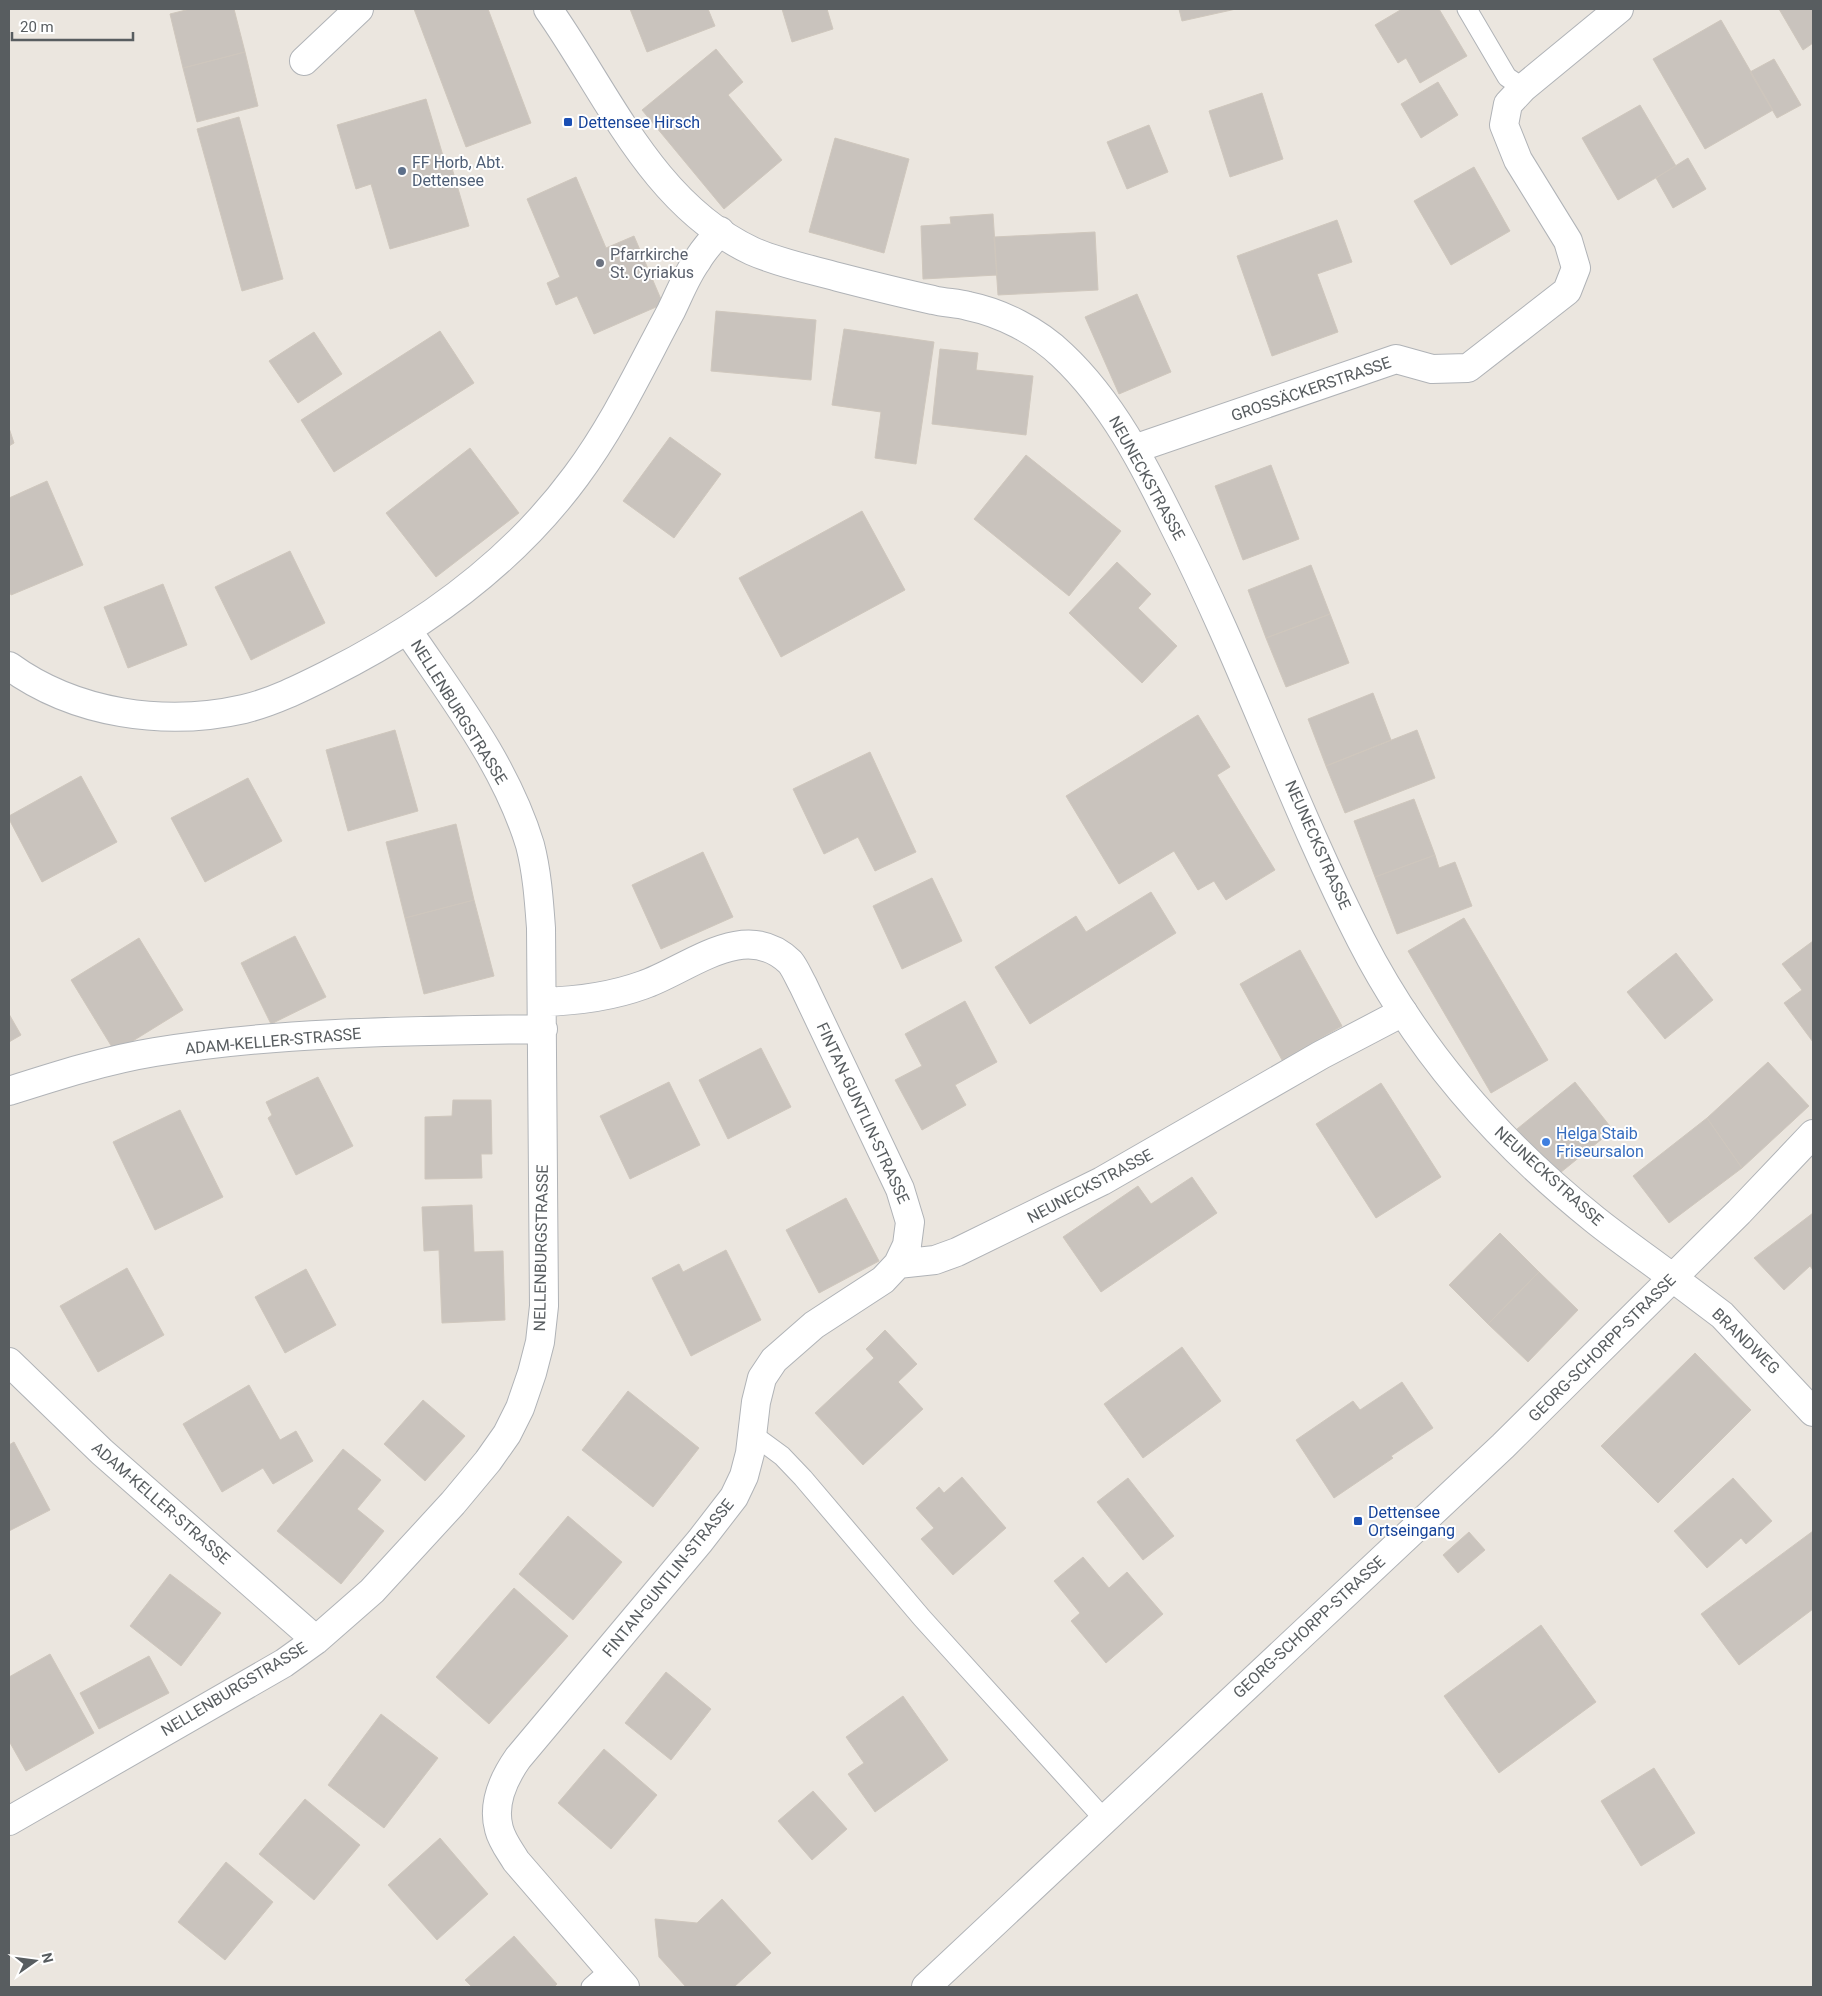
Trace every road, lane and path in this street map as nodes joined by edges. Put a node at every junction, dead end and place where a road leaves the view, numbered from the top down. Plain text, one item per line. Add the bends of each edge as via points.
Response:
1 (359, 9) edge
2 (548, 9) edge
3 (1467, 9) edge
4 (1619, 9) edge
5 (304, 61) dead end
6 (1522, 88) junction
7 (720, 231) junction
8 (1134, 449) junction
9 (408, 631) junction
10 (9, 666) edge
11 (542, 1002) junction
12 (1403, 1012) junction
13 (543, 1029) junction
14 (9, 1091) edge
15 (1813, 1134) edge
16 (898, 1264) junction
17 (1673, 1278) junction
18 (9, 1362) edge
19 (1813, 1412) edge
20 (752, 1434) junction
21 (316, 1640) junction
22 (1106, 1820) junction
23 (9, 1821) edge
24 (609, 1982) edge
25 (926, 1987) edge

1 - 5 street
2 - 7 street, NEUNECKSTRASSE via 632,142 672,191
3 - 6 lane via 1507,77
4 - 6 street, GROSSÄCKERSTRASSE
6 - 8 street, GROSSÄCKERSTRASSE via 1508,104 1504,125 1518,160 1568,241 1576,268 1567,291 1468,368 1432,369 1396,359
7 - 8 street, NEUNECKSTRASSE via 750,250 788,264 937,301 971,306 1028,329 1060,353 1086,380
7 - 9 street via 696,262 631,387 577,475 545,515 513,547 458,595
8 - 12 street, NEUNECKSTRASSE via 1236,656 1341,900
9 - 10 street via 362,658 279,698 246,709 211,715 176,717 110,711 48,689
9 - 11 street, NELLENBURGSTRASSE via 482,741 516,806 530,847 537,884
11 - 13 street, NELLENBURGSTRASSE
11 - 16 street, FINTAN-GUNTLIN-STRASSE via 599,998 644,984 734,945 756,944 774,950 791,963 803,985 906,1204 910,1222 907,1245
12 - 16 street, NEUNECKSTRASSE via 1053,1206 950,1255
12 - 17 street, NEUNECKSTRASSE via 1431,1052 1492,1126 1594,1220
13 - 14 street, ADAM-KELLER-STRASSE via 335,1034 216,1044 154,1052 101,1064
13 - 21 street, NELLENBURGSTRASSE via 544,1306 540,1342 520,1408 488,1461 453,1502 372,1591
15 - 17 street, GEORG-SCHORPP-STRASSE
16 - 20 street, FINTAN-GUNTLIN-STRASSE via 883,1280 814,1325 774,1360 762,1378
17 - 19 street, BRANDWEG via 1722,1315
17 - 22 street, GEORG-SCHORPP-STRASSE via 1502,1446
18 - 21 street, ADAM-KELLER-STRASSE via 109,1458
20 - 22 lane via 782,1456 803,1478 922,1618
20 - 24 street, FINTAN-GUNTLIN-STRASSE via 744,1476 734,1497 518,1758 506,1775 501,1791 498,1829 505,1844
21 - 23 street, NELLENBURGSTRASSE via 240,1690
22 - 25 street, GEORG-SCHORPP-STRASSE

